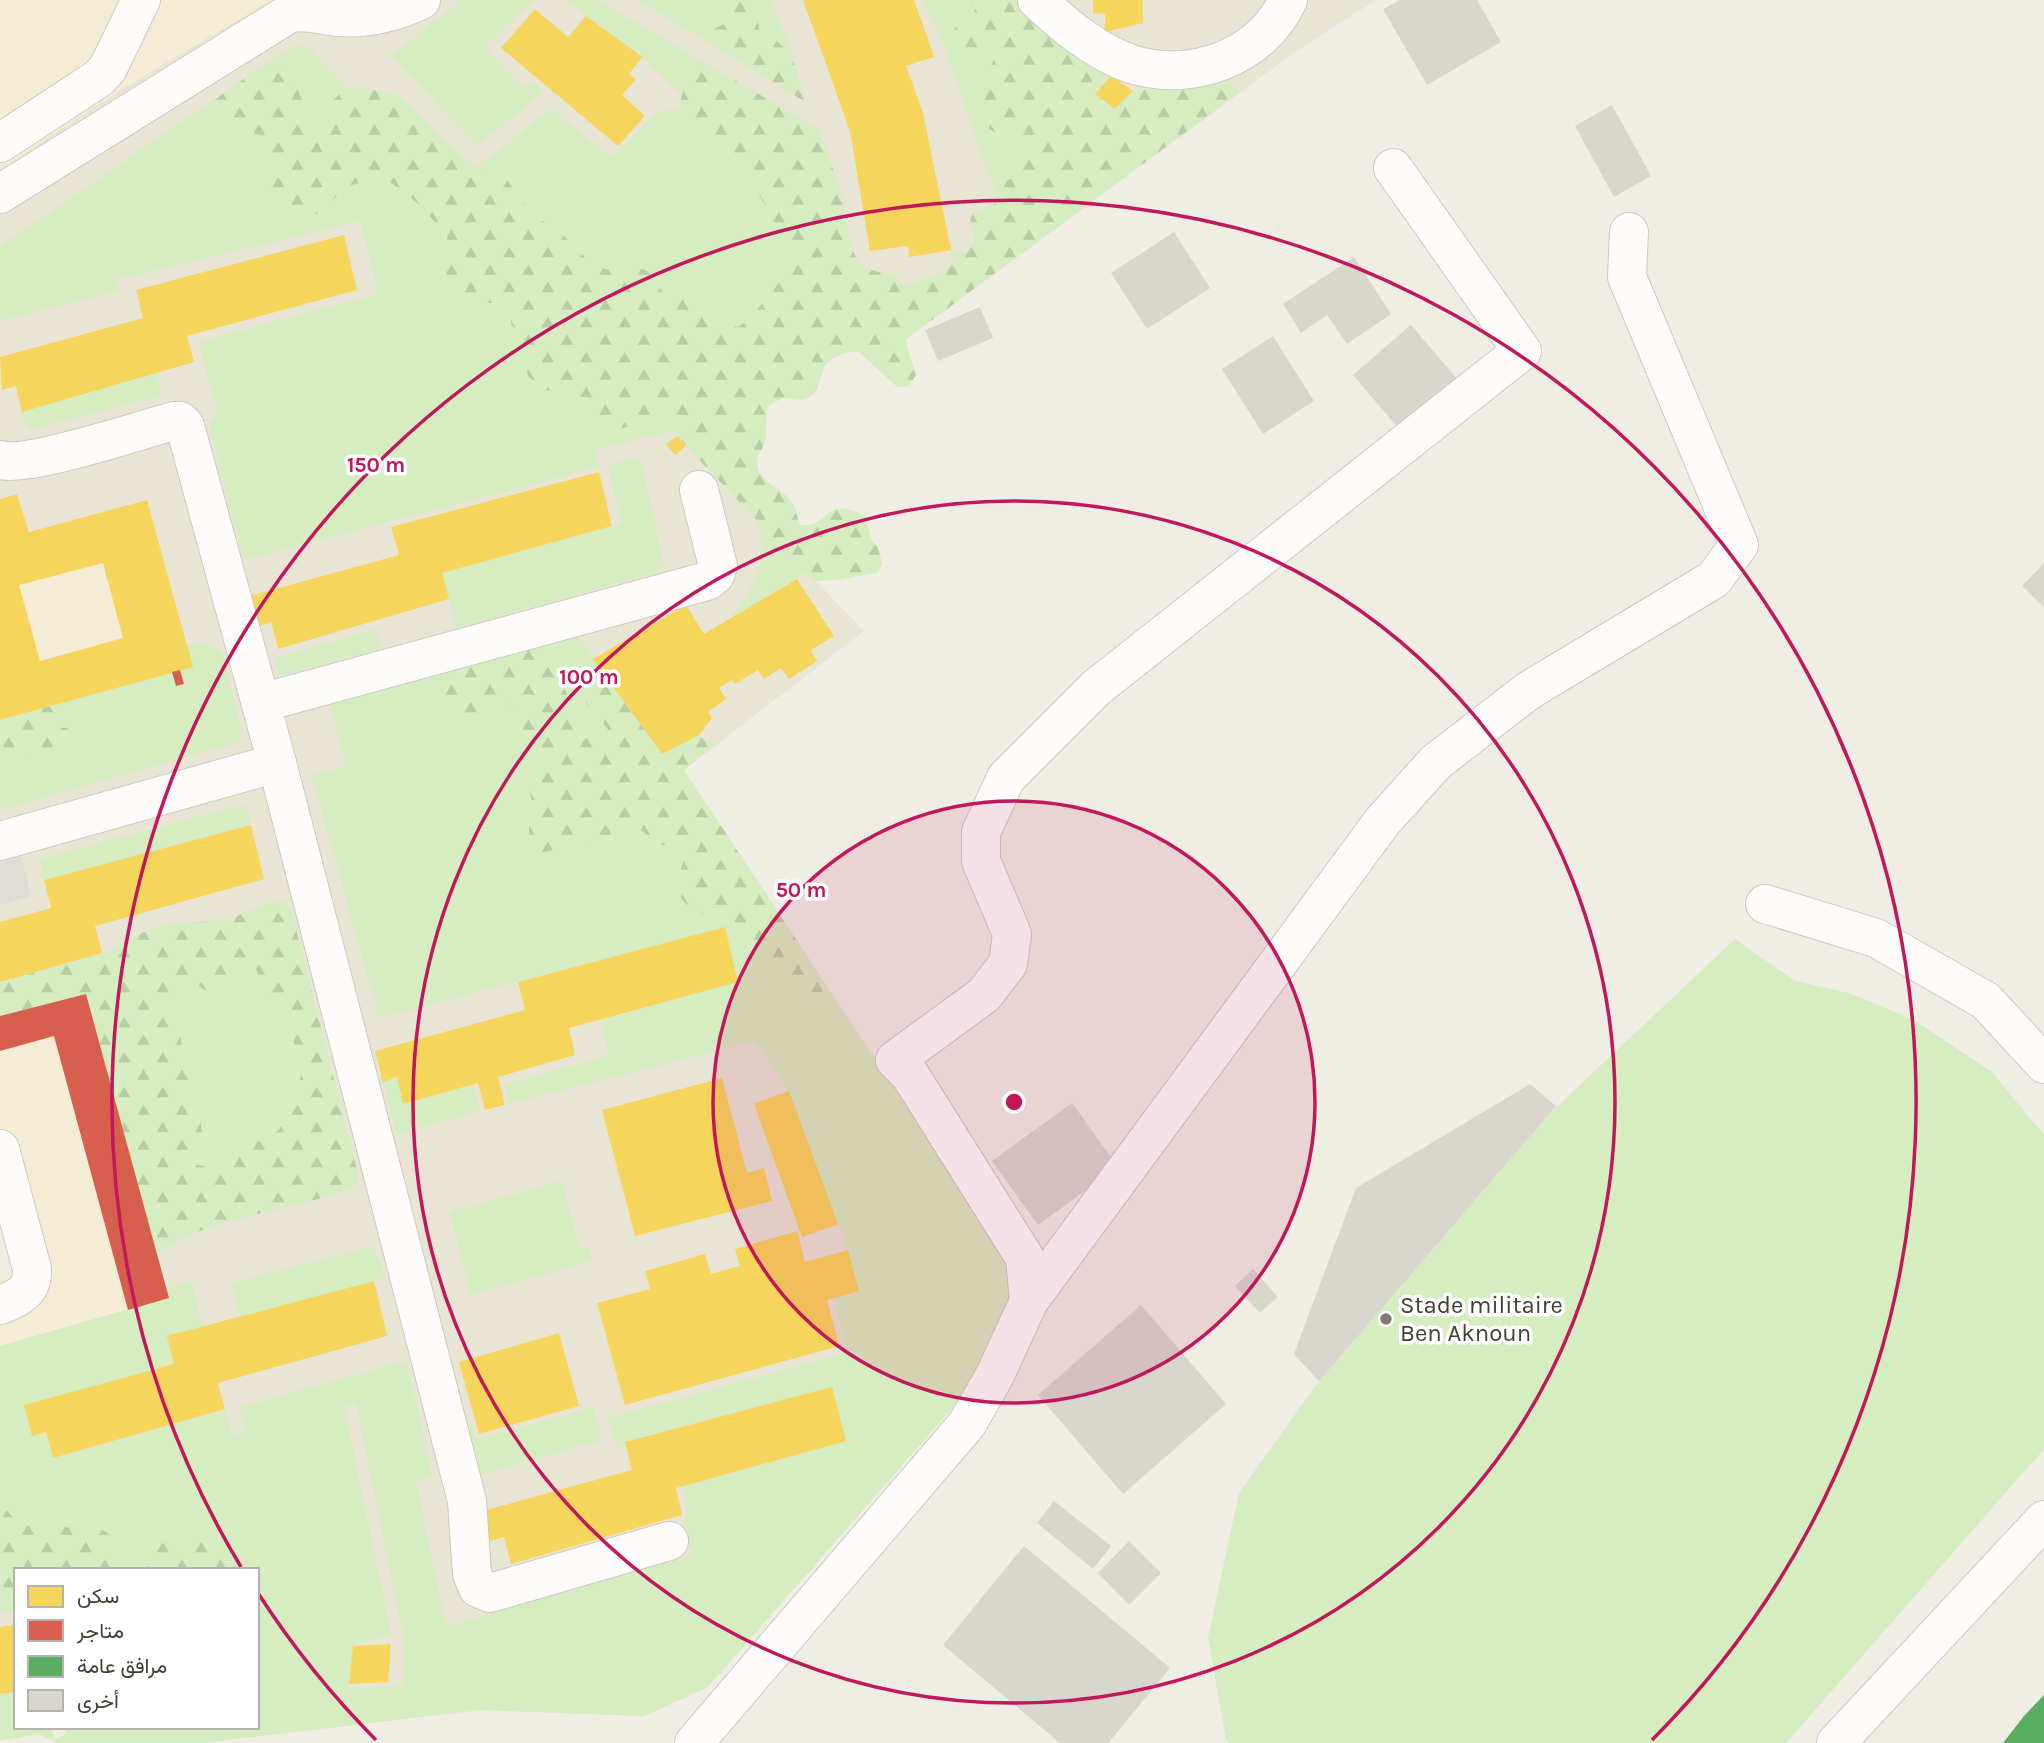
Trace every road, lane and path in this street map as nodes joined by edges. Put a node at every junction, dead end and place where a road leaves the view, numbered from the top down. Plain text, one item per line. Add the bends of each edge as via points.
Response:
1 (141, 0) edge
2 (421, 0) edge
3 (1037, 0) edge
4 (1288, 0) edge
5 (0, 143) edge
6 (1393, 168) dead end
7 (0, 194) edge
8 (1629, 232) dead end
9 (0, 460) edge
10 (699, 490) dead end
11 (261, 703) junction
12 (277, 763) junction
13 (0, 841) edge
14 (1765, 904) dead end
15 (2044, 1064) edge
16 (0, 1149) edge
17 (1029, 1301) junction
18 (0, 1305) edge
19 (2044, 1520) edge
20 (669, 1541) dead end
21 (694, 1743) edge
22 (1836, 1743) edge

1 - 5 street via 99,78
2 - 7 street via 363,17 290,13
3 - 4 street via 1110,54 1147,68 1178,69 1221,62 1242,53 1270,28
6 - 17 street via 1522,351 1096,688 1006,778 981,832 981,861 1012,934 1008,964 984,995 895,1060 910,1075 1025,1258
8 - 17 street via 1627,277 1739,545 1714,579 1528,691 1436,762 1382,822
9 - 11 street via 28,460 180,421 188,436
10 - 11 street via 718,566 708,581
11 - 12 street
12 - 13 street
12 - 20 street via 467,1500 472,1574 478,1588 490,1594
14 - 15 street via 1877,938 1986,1001
16 - 18 street via 33,1279 23,1295
17 - 21 street via 967,1423
19 - 22 street

